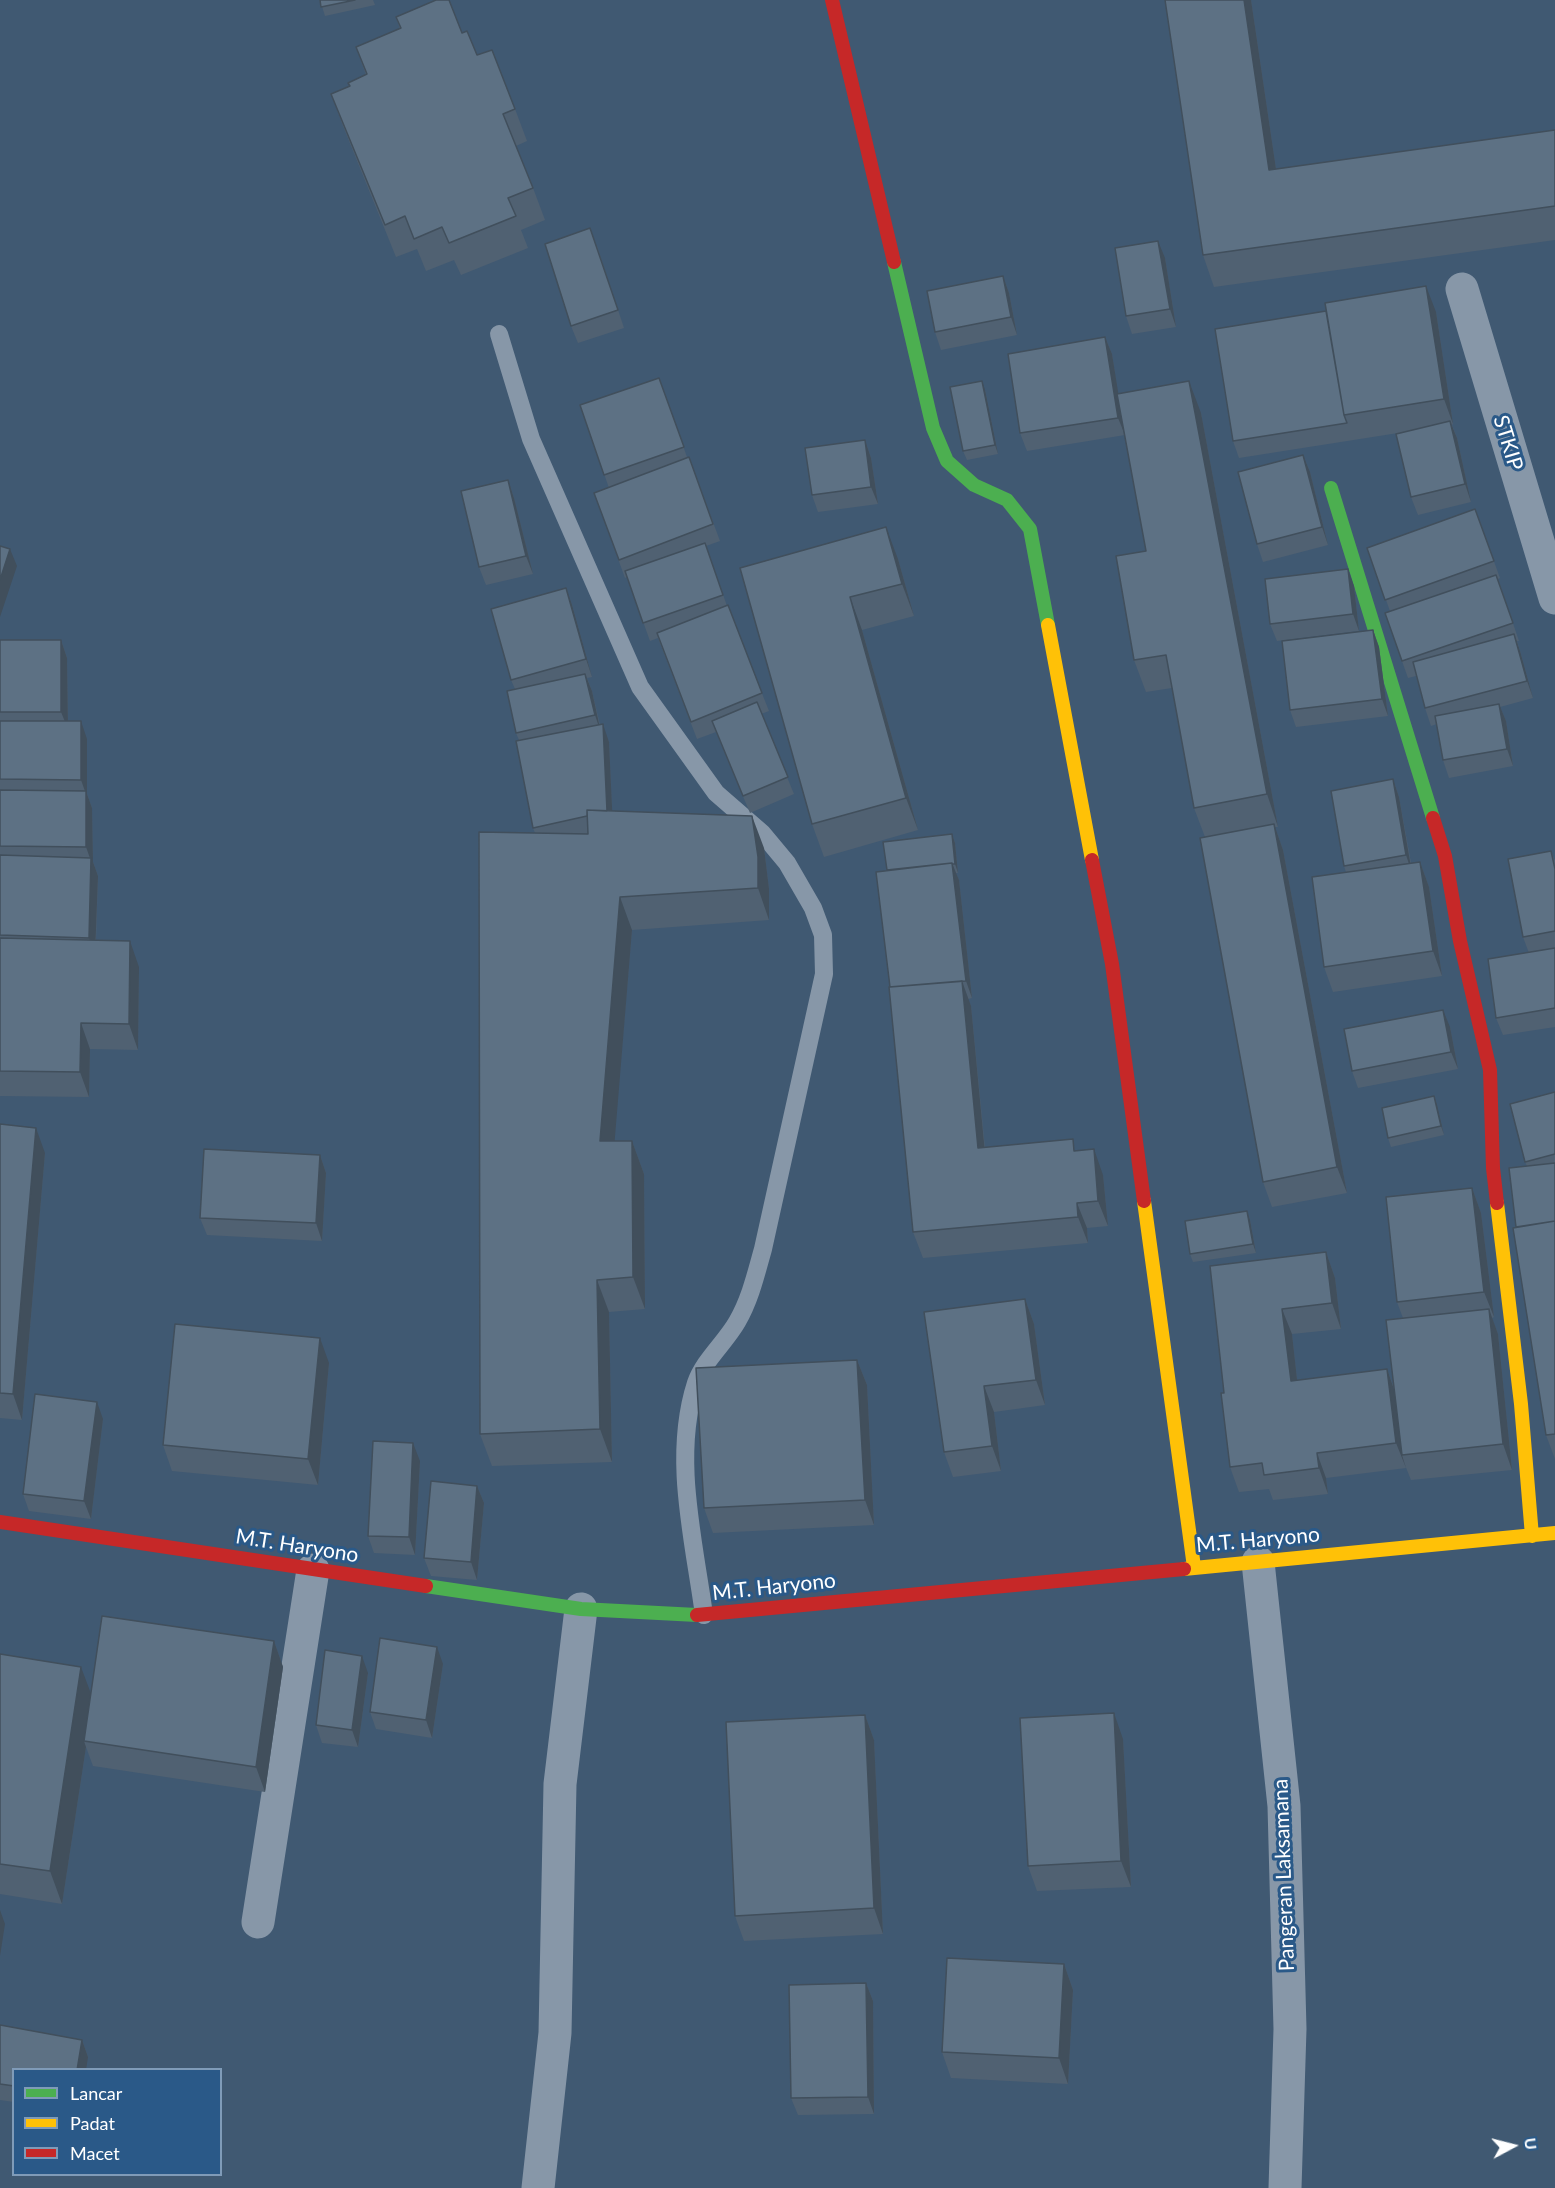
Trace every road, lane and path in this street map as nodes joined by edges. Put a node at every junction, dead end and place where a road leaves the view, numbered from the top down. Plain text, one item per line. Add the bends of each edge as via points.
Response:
1 (832, 0) edge
2 (1462, 289) dead end
3 (499, 334) dead end
4 (1331, 488) dead end
5 (1555, 598) edge
6 (0, 1522) edge
7 (1555, 1533) edge
8 (1532, 1536) junction
9 (1258, 1562) junction
10 (1194, 1567) junction
11 (313, 1570) junction
12 (581, 1609) junction
13 (704, 1615) junction
14 (258, 1922) dead end
15 (538, 2188) edge
16 (1285, 2188) edge

1 - 10 main road via 933,428 946,461 974,485 1007,500 1030,529 1112,964
2 - 5 street, STKIP
3 - 13 lane via 531,440 640,687 716,793 762,833 787,863 813,908 823,935 824,974 763,1249 737,1322 696,1382 686,1436 686,1479
4 - 8 main road via 1445,856 1490,1070 1493,1168
6 - 11 main road, M.T. Haryono
7 - 8 main road, M.T. Haryono
8 - 9 main road, M.T. Haryono
9 - 10 main road, M.T. Haryono
9 - 16 street, Pangeran Laksamana via 1284,1806 1290,2029
10 - 13 main road, M.T. Haryono
11 - 12 main road, M.T. Haryono
11 - 14 street
12 - 13 main road, M.T. Haryono
12 - 15 street via 561,1784 555,2033

